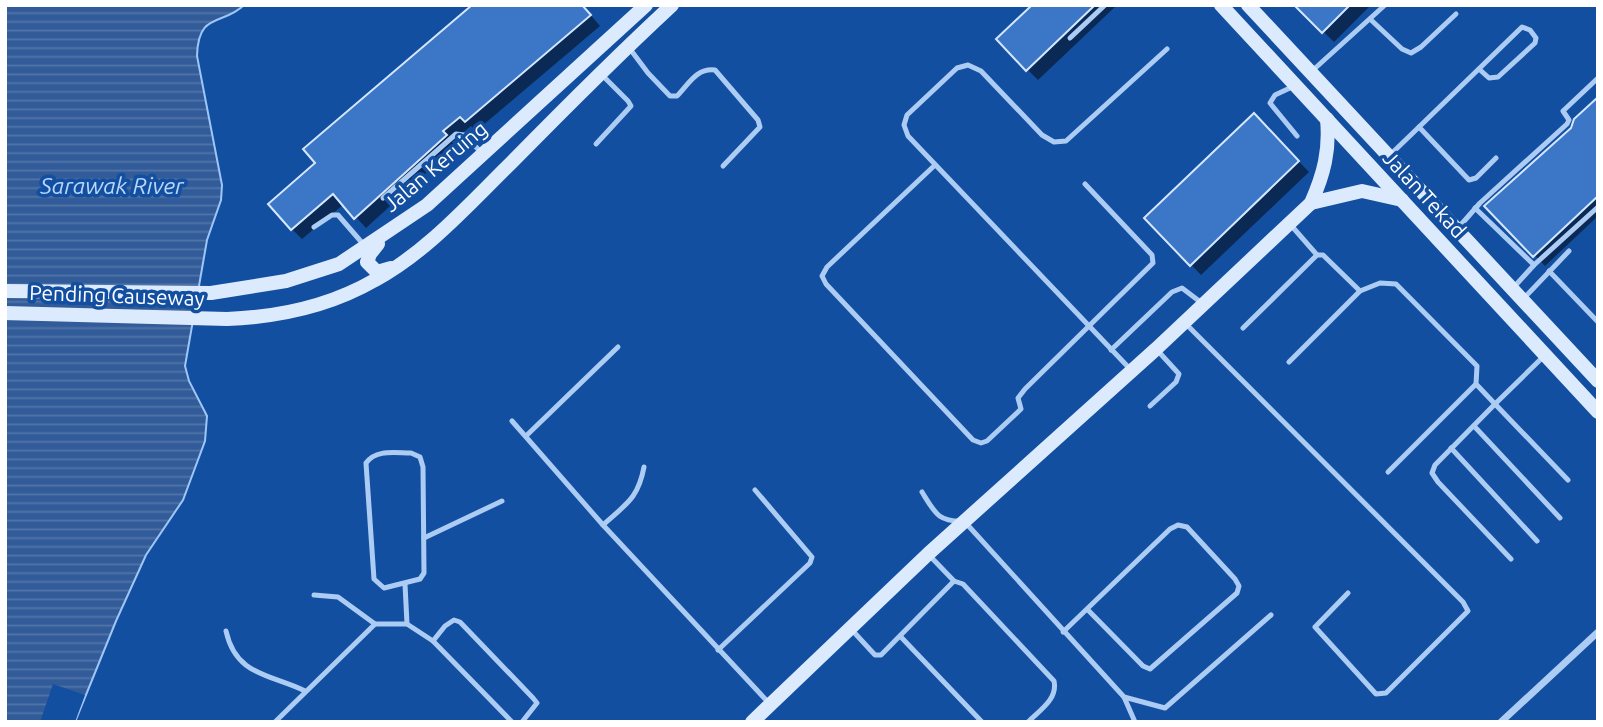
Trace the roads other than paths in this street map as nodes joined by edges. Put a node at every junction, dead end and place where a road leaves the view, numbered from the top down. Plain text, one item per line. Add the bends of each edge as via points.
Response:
1 (646, 5) edge
2 (672, 5) edge
3 (1105, 5) edge
4 (1221, 5) edge
5 (1248, 5) edge
6 (1385, 5) edge
7 (1456, 14) dead end
8 (1370, 19) junction
9 (1070, 38) dead end
10 (628, 47) junction
11 (1167, 49) dead end
12 (1479, 69) junction
13 (600, 73) junction
14 (1310, 73) junction
15 (1598, 78) edge
16 (1295, 86) junction
17 (1327, 119) junction
18 (1419, 127) junction
19 (1297, 136) dead end
20 (596, 144) dead end
21 (483, 154) junction
22 (1390, 155) junction
23 (1496, 158) dead end
24 (935, 165) junction
25 (723, 166) dead end
26 (1084, 184) dead end
27 (383, 198) dead end
28 (1402, 200) junction
29 (1311, 203) junction
30 (1598, 207) edge
31 (1475, 208) junction
32 (1289, 223) junction
33 (314, 227) dead end
34 (1457, 229) junction
35 (387, 233) junction
36 (366, 247) junction
37 (1569, 251) dead end
38 (1317, 255) junction
39 (399, 265) junction
40 (1534, 265) junction
41 (1549, 271) junction
42 (5, 291) edge
43 (1360, 291) junction
44 (1517, 295) junction
45 (1203, 304) junction
46 (5, 313) edge
47 (1184, 321) junction
48 (1598, 322) edge
49 (1088, 326) junction
50 (1243, 328) dead end
51 (618, 347) dead end
52 (1156, 349) junction
53 (1111, 350) junction
54 (1546, 354) junction
55 (1289, 362) dead end
56 (1132, 371) junction
57 (1598, 381) edge
58 (1476, 384) junction
59 (1495, 404) junction
60 (1150, 406) dead end
61 (1598, 412) edge
62 (512, 421) dead end
63 (1474, 426) junction
64 (526, 436) junction
65 (1451, 448) junction
66 (643, 467) dead end
67 (1388, 472) dead end
68 (1568, 480) dead end
69 (755, 490) dead end
70 (922, 492) dead end
71 (502, 501) dead end
72 (1560, 517) dead end
73 (964, 522) junction
74 (603, 525) junction
75 (424, 538) junction
76 (1537, 541) dead end
77 (928, 554) junction
78 (1511, 559) dead end
79 (954, 581) junction
80 (405, 583) junction
81 (1348, 593) dead end
82 (314, 595) dead end
83 (1087, 609) junction
84 (1271, 615) dead end
85 (375, 624) junction
86 (407, 624) junction
87 (850, 628) junction
88 (226, 631) dead end
89 (1063, 632) junction
90 (1598, 632) edge
91 (900, 636) junction
92 (433, 641) junction
93 (718, 650) junction
94 (305, 691) junction
95 (1124, 697) junction
96 (771, 705) junction
97 (275, 722) edge
98 (512, 722) edge
99 (522, 722) edge
100 (752, 722) edge
101 (982, 722) edge
102 (1028, 722) edge
103 (1135, 722) edge
104 (1501, 722) edge

1 - 21 street, Jalan Keruing
2 - 10 street
3 - 9 lane
4 - 16 street, Jalan Tekad
5 - 14 street, Jalan Tekad
6 - 8 lane
7 - 8 lane via 1412,53
8 - 14 lane
10 - 13 street
10 - 25 lane via 670,96 677,96 698,73 715,70 758,120 760,127
11 - 24 lane via 1066,141 1054,142 1042,135 981,71 968,65 957,68 907,115 904,125 908,136
12 - 12 lane via 1522,27 1533,33 1535,43 1498,77 1493,80
12 - 18 lane
13 - 20 lane via 631,107
13 - 39 street via 486,187
14 - 22 street, Jalan Tekad
15 - 31 lane via 1563,111 1567,124
16 - 17 street, Jalan Tekad
16 - 19 lane via 1275,95 1270,103
17 - 28 street, Jalan Tekad
17 - 29 street via 1328,156
18 - 22 lane
18 - 23 lane via 1469,180
21 - 27 lane via 464,135 456,134
21 - 35 street, Jalan Keruing via 427,205
22 - 34 street, Jalan Tekad
24 - 49 lane
24 - 49 lane via 822,276 974,440 988,441 1021,409 1018,398 1025,389
26 - 49 lane via 1153,258
28 - 29 street via 1362,191
28 - 54 street, Jalan Tekad
29 - 32 street
30 - 40 lane
31 - 34 lane
31 - 40 lane
32 - 38 lane
32 - 45 street
33 - 36 lane via 338,215
34 - 44 street, Jalan Tekad
35 - 36 street, Jalan Keruing
35 - 39 street via 367,262 377,272
36 - 42 street, Jalan Keruing via 339,264 286,281 211,293
37 - 41 lane
38 - 43 lane
38 - 50 lane
39 - 46 street, Pending Causeway via 350,293 263,318
40 - 44 lane
41 - 44 lane
41 - 48 lane
43 - 55 lane
43 - 58 lane via 1380,284 1396,285 1476,366
44 - 57 street, Jalan Tekad
45 - 47 street
45 - 53 lane via 1182,288 1172,292
47 - 52 street
47 - 81 lane via 1468,611 1386,693 1376,694 1315,627
49 - 53 lane
51 - 64 lane
52 - 56 street
52 - 60 lane via 1179,374 1177,382
53 - 56 lane
54 - 59 lane
54 - 61 street, Jalan Tekad
56 - 73 street
58 - 59 lane
58 - 67 lane
59 - 63 lane
59 - 68 lane
62 - 64 lane
63 - 65 lane
63 - 72 lane
64 - 74 lane
65 - 76 lane
65 - 78 lane via 1432,473
66 - 74 lane via 635,495
69 - 93 lane via 812,557
70 - 73 lane via 935,513 948,522
71 - 75 lane
73 - 77 street
73 - 89 lane
74 - 93 lane
75 - 80 lane via 424,573
75 - 80 lane via 420,457 411,453 370,457 366,463 374,579 384,588
77 - 79 lane
77 - 87 street
79 - 91 lane
79 - 102 lane via 963,584 1054,681 1053,698
80 - 86 lane
82 - 85 lane via 338,597
83 - 83 lane via 1178,525 1188,527 1238,586 1237,593 1150,669
83 - 89 lane
84 - 95 lane via 1165,708
85 - 86 lane
85 - 94 lane
86 - 92 lane
87 - 91 lane via 877,656
87 - 96 street
88 - 94 lane via 244,666
89 - 95 lane
90 - 104 street
91 - 101 lane
92 - 98 lane
92 - 99 lane via 449,623 460,622 537,704
93 - 96 lane
94 - 97 lane
95 - 103 lane
96 - 100 street

